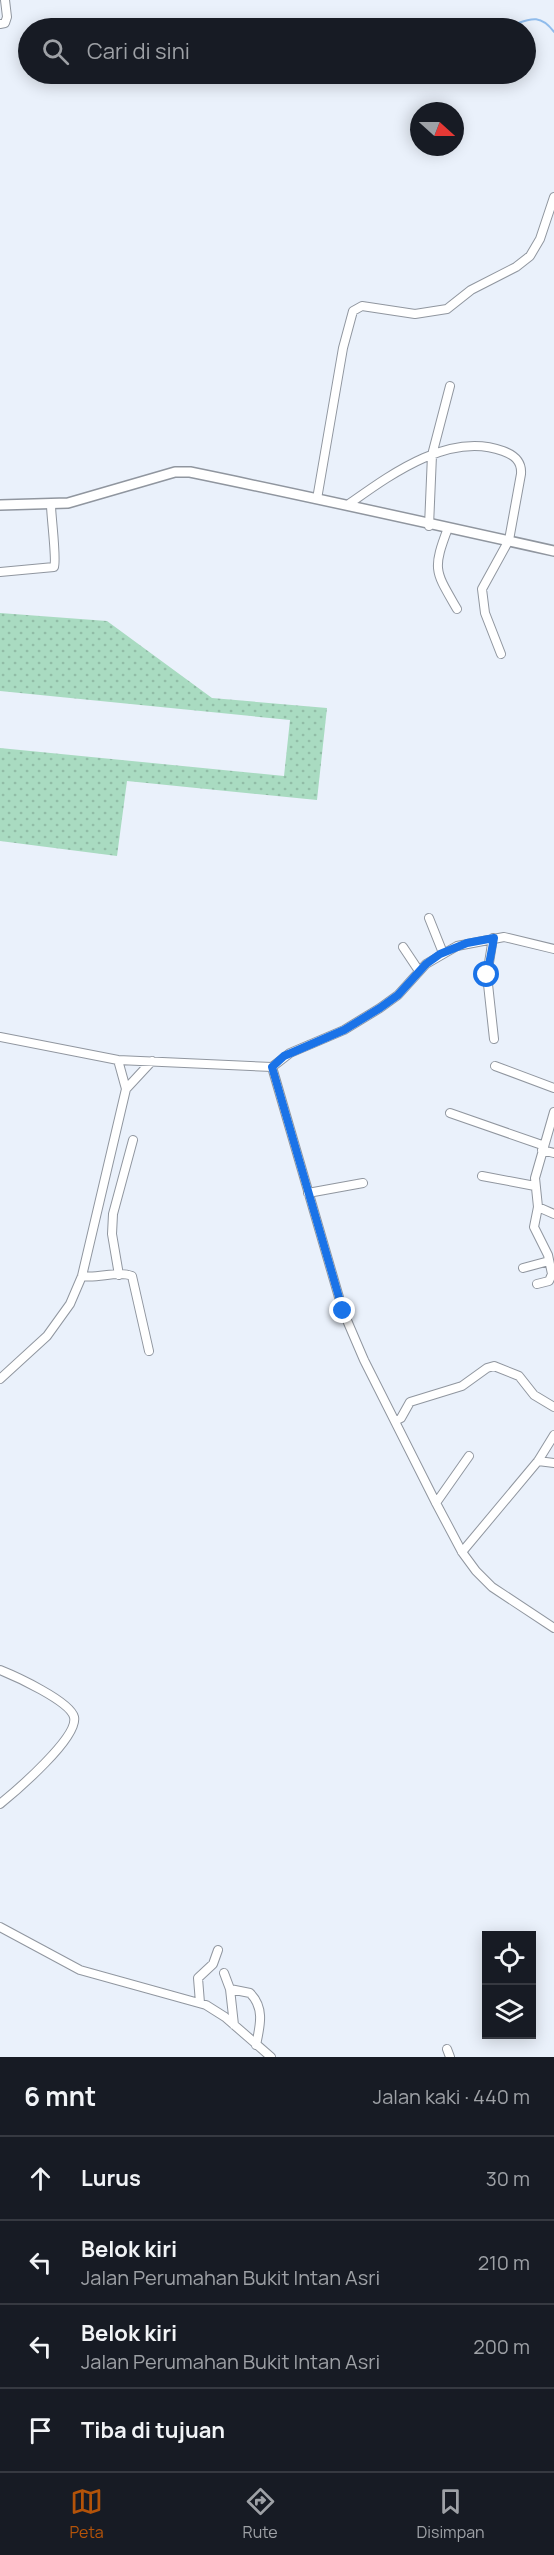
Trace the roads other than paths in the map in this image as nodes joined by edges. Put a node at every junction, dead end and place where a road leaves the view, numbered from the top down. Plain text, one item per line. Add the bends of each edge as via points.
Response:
1 (5, 0) edge
2 (0, 24) edge
3 (554, 197) edge
4 (450, 386) dead end
5 (432, 455) junction
6 (316, 499) junction
7 (349, 504) junction
8 (51, 505) junction
9 (0, 506) edge
10 (429, 526) junction
11 (448, 528) junction
12 (508, 540) junction
13 (554, 551) edge
14 (0, 572) edge
15 (457, 609) dead end
16 (501, 654) dead end
17 (429, 918) dead end
18 (494, 938) junction
19 (403, 947) dead end
20 (554, 950) edge
21 (444, 953) junction
22 (419, 972) junction
23 (494, 1039) dead end
24 (1, 1040) edge
25 (118, 1060) junction
26 (152, 1061) junction
27 (495, 1066) dead end
28 (272, 1067) junction
29 (554, 1088) edge
30 (126, 1089) junction
31 (554, 1112) edge
32 (450, 1113) dead end
33 (133, 1140) dead end
34 (542, 1148) junction
35 (554, 1154) edge
36 (482, 1176) dead end
37 (363, 1183) dead end
38 (535, 1186) junction
39 (308, 1193) junction
40 (103, 1194) junction
41 (117, 1197) junction
42 (538, 1207) junction
43 (554, 1214) edge
44 (549, 1261) junction
45 (523, 1268) dead end
46 (119, 1275) junction
47 (82, 1276) junction
48 (537, 1284) dead end
49 (149, 1351) dead end
50 (0, 1379) edge
51 (554, 1407) edge
52 (395, 1421) junction
53 (554, 1435) edge
54 (469, 1456) dead end
55 (538, 1461) junction
56 (554, 1463) edge
57 (436, 1503) junction
58 (462, 1552) junction
59 (553, 1626) edge
60 (0, 1670) edge
61 (0, 1804) edge
62 (0, 1928) edge
63 (218, 1950) dead end
64 (224, 1973) dead end
65 (230, 1989) junction
66 (200, 2003) junction
67 (234, 2025) junction
68 (256, 2045) junction
69 (271, 2057) edge

1 - 2 street via 7,18
3 - 6 street via 530,256 471,290 447,309 415,314 362,306 353,310
4 - 5 street
5 - 7 street via 391,474
5 - 10 street
5 - 12 street via 481,446 508,453 519,462 520,483
6 - 7 street
6 - 8 street via 182,472
7 - 10 street
8 - 9 street
8 - 14 street via 54,567
10 - 11 street
11 - 12 street
11 - 15 street via 436,567
12 - 13 street
12 - 16 street via 484,582 481,595
17 - 21 street
18 - 20 street via 514,938
18 - 21 street
18 - 23 street via 487,975
19 - 22 street
21 - 22 street
22 - 28 street via 380,1008 344,1030 284,1056
24 - 25 street
25 - 26 street
25 - 30 street
26 - 28 street
26 - 30 street
27 - 29 street
28 - 39 street
30 - 40 street
31 - 34 street
32 - 34 street
33 - 41 street
34 - 35 street
34 - 38 street
36 - 38 street
37 - 39 street
38 - 42 street
39 - 52 street via 343,1311
40 - 41 street
40 - 47 street
41 - 46 street via 112,1234
42 - 43 street
42 - 44 street via 534,1229
44 - 45 street
44 - 48 street via 550,1279
46 - 47 street
46 - 49 street via 128,1274 135,1280
47 - 50 street via 62,1319
51 - 52 street via 534,1395 519,1376 494,1366 462,1386 410,1402
52 - 57 street
53 - 55 street
54 - 57 street
55 - 56 street
55 - 58 street
57 - 58 street
58 - 59 street via 492,1587
60 - 61 street via 65,1706 74,1720 69,1736
62 - 66 street via 80,1970
63 - 66 street via 213,1964 198,1978
64 - 65 street
65 - 67 street
65 - 68 street via 247,1992 259,2004
66 - 67 street
67 - 68 street
68 - 69 street

